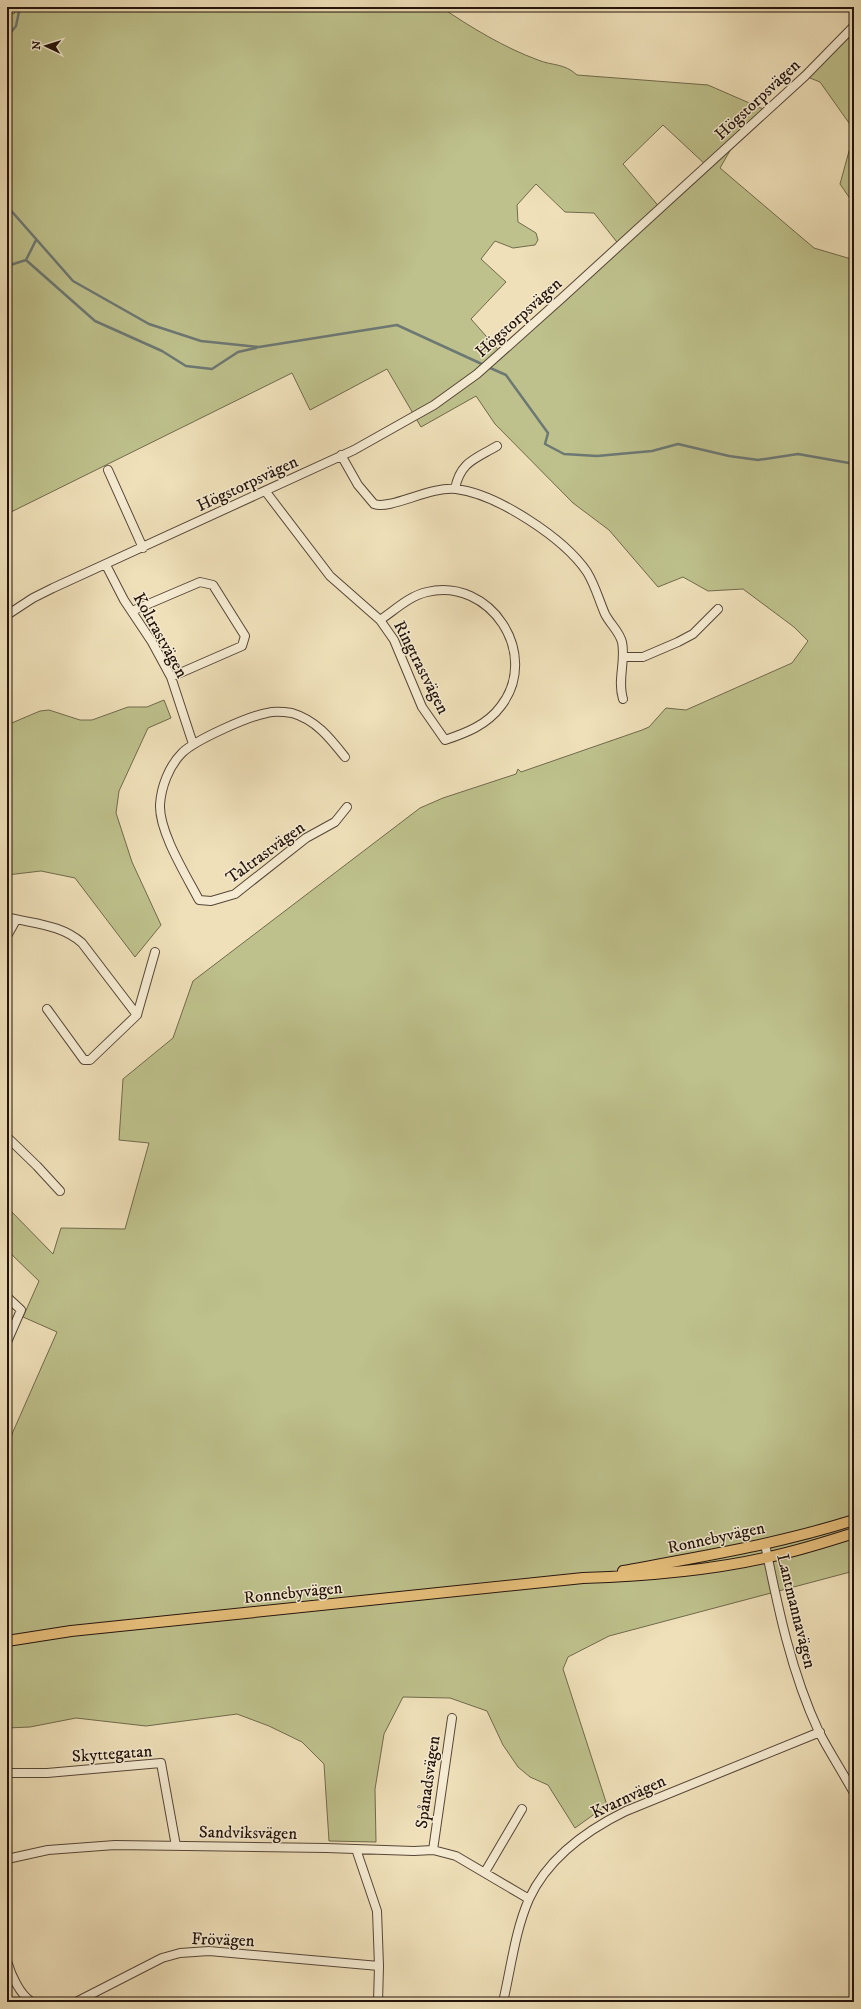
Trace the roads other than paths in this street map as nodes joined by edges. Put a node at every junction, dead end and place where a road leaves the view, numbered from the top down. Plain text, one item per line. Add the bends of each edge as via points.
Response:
1 (854, 26) edge
2 (497, 446) dead end
3 (341, 456) junction
4 (108, 470) dead end
5 (455, 489) junction
6 (266, 492) junction
7 (144, 548) junction
8 (106, 565) junction
9 (718, 609) dead end
10 (132, 611) junction
11 (7, 615) edge
12 (380, 620) junction
13 (623, 657) junction
14 (171, 677) junction
15 (623, 699) dead end
16 (193, 744) junction
17 (345, 757) dead end
18 (347, 807) dead end
19 (7, 917) edge
20 (16, 920) junction
21 (7, 936) edge
22 (155, 952) dead end
23 (47, 1010) dead end
24 (137, 1015) junction
25 (7, 1138) edge
26 (60, 1191) dead end
27 (7, 1297) edge
28 (7, 1342) edge
29 (854, 1520) edge
30 (854, 1533) edge
31 (765, 1544) junction
32 (768, 1558) junction
33 (583, 1578) junction
34 (7, 1641) edge
35 (452, 1718) dead end
36 (820, 1732) junction
37 (7, 1773) edge
38 (854, 1793) edge
39 (522, 1809) dead end
40 (176, 1846) junction
41 (356, 1849) junction
42 (433, 1850) junction
43 (7, 1859) edge
44 (485, 1872) junction
45 (529, 1899) junction
46 (7, 1961) edge
47 (380, 1966) junction
48 (32, 2002) edge
49 (76, 2002) edge
50 (378, 2002) edge
51 (503, 2002) edge

1 - 3 street, Högstorpsvägen via 805,76 489,364 419,415
2 - 5 street via 462,468
3 - 5 street via 366,496 378,506 431,491
3 - 6 street, Högstorpsvägen
4 - 7 street
5 - 13 street via 496,502 534,524 565,547 587,573 595,588 605,615 617,630 622,642
6 - 7 street, Högstorpsvägen
6 - 12 street, Ringtrastvägen via 330,576
7 - 8 street, Högstorpsvägen
8 - 10 street, Koltrastvägen
8 - 11 street, Högstorpsvägen via 40,595
9 - 13 street via 692,634 678,642 642,657
10 - 14 street, Koltrastvägen
10 - 14 street via 200,582 213,585 245,636 242,646
12 - 12 street, Ringtrastvägen via 394,640 422,707 445,740 468,732 488,720 502,706 515,671 514,651 508,631 497,615 484,604 452,591 426,592 403,603
13 - 15 street via 620,684
14 - 16 street, Koltrastvägen
16 - 17 street via 268,712 291,713 310,721 327,735
16 - 18 street, Taltrastvägen via 173,765 164,783 160,806 163,828 199,900 211,901 235,894 306,838 334,822
19 - 20 street
20 - 21 street
20 - 24 street via 42,924 72,934 82,943
22 - 24 street
23 - 24 street via 84,1060 90,1060
25 - 26 street
27 - 28 street via 21,1310
29 - 31 main road, Ronnebyvägen
30 - 32 main road, Ronnebyvägen
31 - 32 street, Lantmannavägen
31 - 33 main road, Ronnebyvägen via 702,1558
32 - 33 main road, Ronnebyvägen via 628,1577
32 - 36 street, Lantmannavägen via 793,1665
33 - 34 main road, Ronnebyvägen via 71,1631
35 - 42 street, Spånadsvägen
36 - 38 street, Lantmannavägen
36 - 45 street, Kvarnvägen via 602,1822 555,1862
37 - 40 street, Skyttegatan via 47,1773 161,1763
39 - 44 street
40 - 41 street, Sandviksvägen
40 - 43 street, Sandviksvägen via 115,1845 48,1850
41 - 42 street, Sandviksvägen
41 - 47 street via 376,1910
42 - 44 street, Sandviksvägen via 456,1856
44 - 45 street, Sandviksvägen
45 - 51 street, Kvarnvägen
46 - 48 street via 10,1972 23,1994
47 - 49 street, Frövägen via 209,1951 180,1953 162,1958
47 - 50 street

